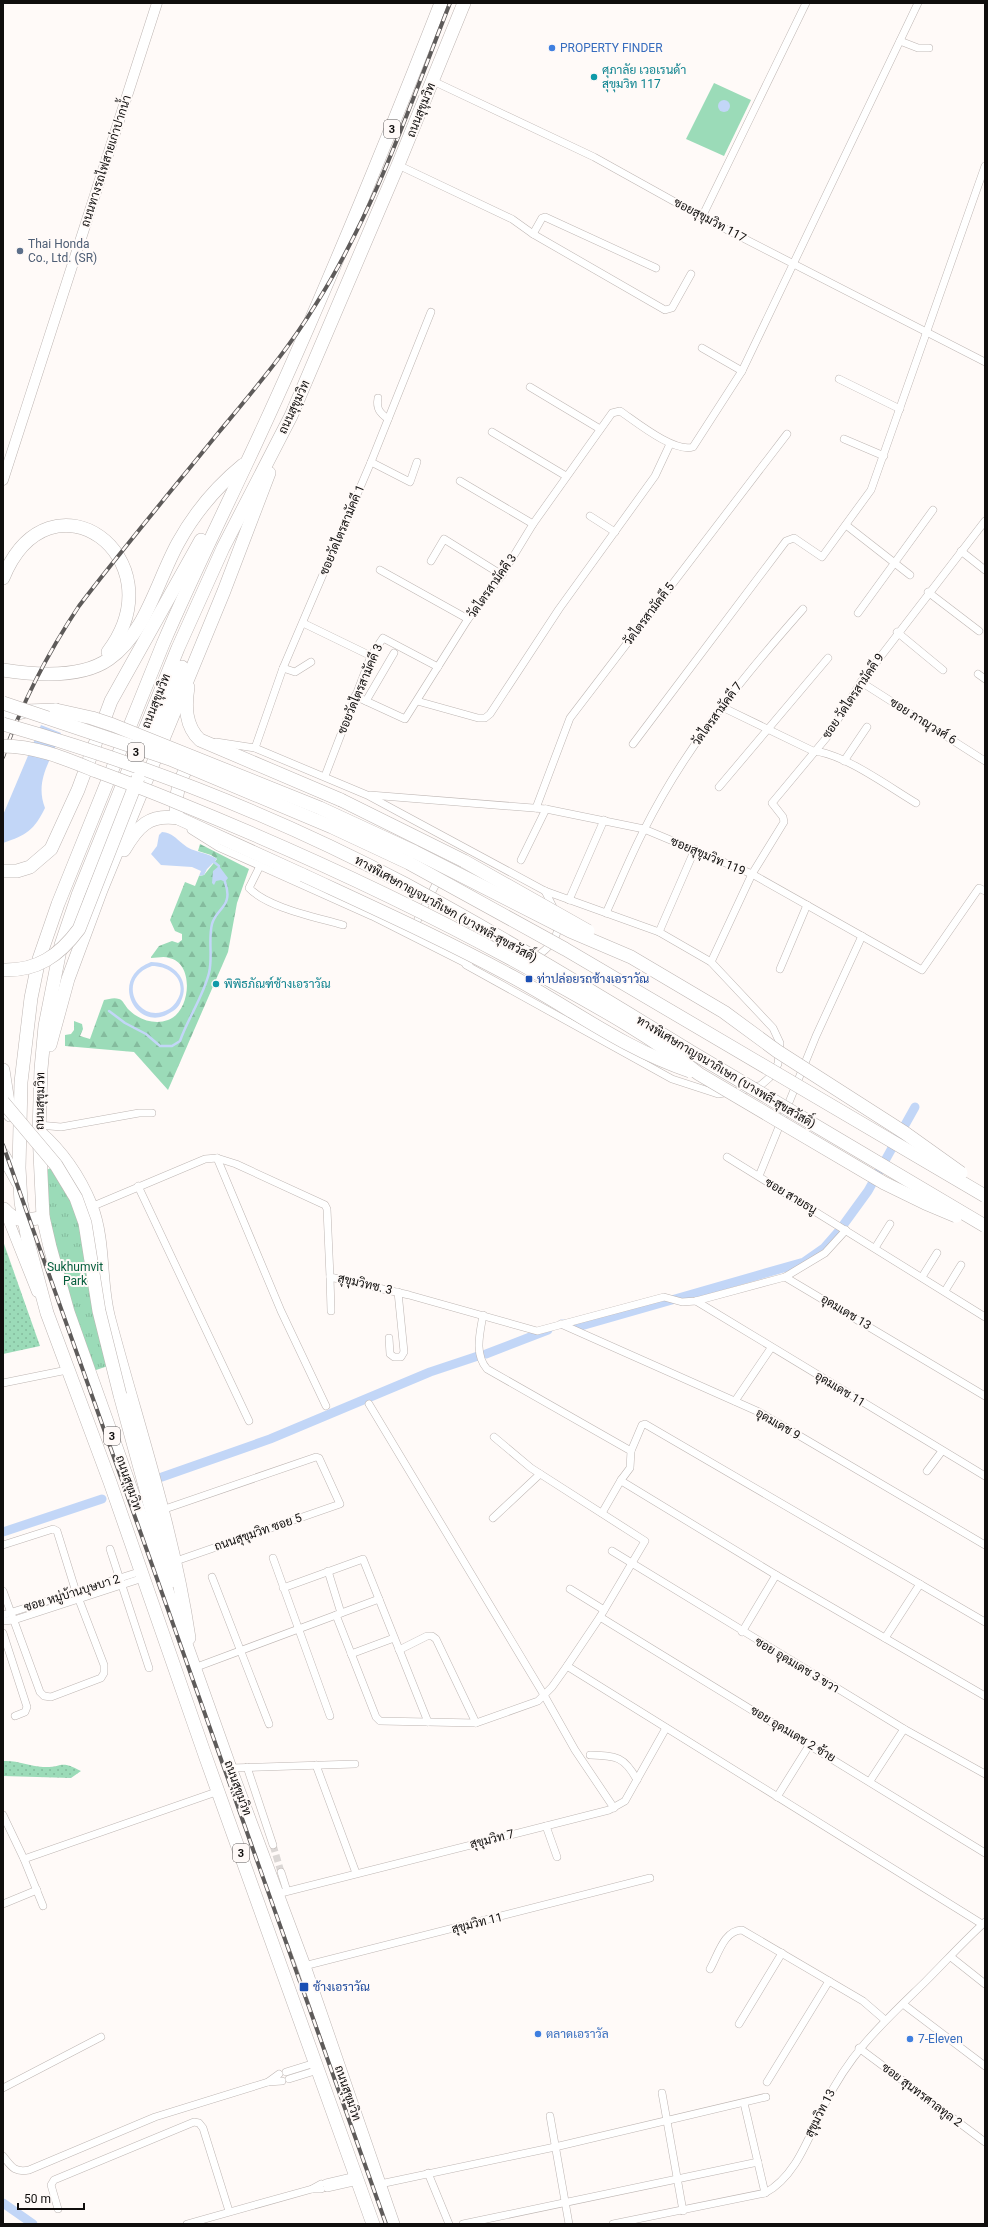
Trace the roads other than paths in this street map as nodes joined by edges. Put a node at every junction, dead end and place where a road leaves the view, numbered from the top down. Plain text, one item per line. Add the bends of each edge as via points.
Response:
1 (157, 3) edge
2 (441, 3) edge
3 (464, 3) edge
4 (806, 3) edge
5 (918, 3) edge
6 (900, 41) junction
7 (929, 48) dead end
8 (433, 81) junction
9 (398, 165) junction
10 (985, 166) edge
11 (702, 216) junction
12 (532, 234) junction
13 (339, 254) junction
14 (357, 262) junction
15 (795, 264) junction
16 (656, 268) dead end
17 (691, 274) dead end
18 (431, 312) dead end
19 (927, 332) junction
20 (702, 348) dead end
21 (985, 362) edge
22 (742, 371) junction
23 (839, 379) dead end
24 (530, 387) dead end
25 (378, 398) dead end
26 (900, 409) junction
27 (291, 416) junction
28 (388, 419) junction
29 (600, 429) junction
30 (492, 432) dead end
31 (787, 434) dead end
32 (844, 439) dead end
33 (670, 444) junction
34 (884, 456) junction
35 (247, 462) junction
36 (371, 462) junction
37 (417, 462) dead end
38 (566, 476) junction
39 (3, 480) edge
40 (460, 481) dead end
41 (236, 483) junction
42 (933, 510) dead end
43 (590, 516) dead end
44 (985, 521) edge
45 (533, 524) junction
46 (846, 525) junction
47 (615, 532) junction
48 (245, 534) junction
49 (961, 551) junction
50 (431, 561) dead end
51 (894, 562) junction
52 (380, 570) dead end
53 (985, 570) edge
54 (502, 575) junction
55 (910, 575) dead end
56 (3, 578) edge
57 (928, 592) junction
58 (803, 609) dead end
59 (858, 613) dead end
60 (468, 619) junction
61 (303, 624) junction
62 (979, 631) dead end
63 (897, 632) junction
64 (394, 653) dead end
65 (372, 656) junction
66 (828, 658) dead end
67 (311, 662) dead end
68 (438, 667) junction
69 (88, 668) junction
70 (283, 668) junction
71 (3, 670) edge
72 (191, 670) junction
73 (943, 670) dead end
74 (978, 674) dead end
75 (985, 679) edge
76 (861, 682) junction
77 (355, 696) junction
78 (366, 701) junction
79 (417, 701) junction
80 (3, 703) edge
81 (722, 707) junction
82 (3, 717) edge
83 (3, 724) edge
84 (867, 727) dead end
85 (767, 730) junction
86 (200, 740) junction
87 (633, 744) dead end
88 (3, 746) edge
89 (255, 748) junction
90 (813, 751) junction
91 (844, 761) junction
92 (985, 761) edge
93 (325, 776) junction
94 (719, 787) dead end
95 (367, 795) junction
96 (916, 803) dead end
97 (536, 808) junction
98 (546, 809) junction
99 (178, 818) junction
100 (604, 820) junction
101 (644, 829) junction
102 (457, 844) junction
103 (695, 849) junction
104 (521, 860) dead end
105 (260, 866) junction
106 (3, 871) edge
107 (443, 871) junction
108 (752, 874) junction
109 (101, 890) junction
110 (545, 891) junction
111 (985, 891) edge
112 (569, 900) junction
113 (807, 905) junction
114 (606, 912) junction
115 (343, 925) dead end
116 (405, 932) junction
117 (659, 932) junction
118 (862, 936) junction
119 (631, 957) junction
120 (711, 962) junction
121 (466, 965) junction
122 (780, 969) dead end
123 (3, 970) edge
124 (3, 1070) edge
125 (699, 1074) junction
126 (3, 1102) edge
127 (39, 1106) junction
128 (152, 1113) dead end
129 (39, 1129) junction
130 (3, 1155) edge
131 (728, 1157) dead end
132 (217, 1158) junction
133 (19, 1168) junction
134 (759, 1176) junction
135 (19, 1184) junction
136 (138, 1186) junction
137 (985, 1192) edge
138 (985, 1196) edge
139 (91, 1207) junction
140 (3, 1208) edge
141 (43, 1217) junction
142 (24, 1221) junction
143 (890, 1224) dead end
144 (985, 1226) edge
145 (846, 1230) junction
146 (875, 1248) junction
147 (937, 1253) dead end
148 (961, 1265) dead end
149 (330, 1276) junction
150 (785, 1277) junction
151 (922, 1277) junction
152 (945, 1291) junction
153 (398, 1292) junction
154 (696, 1301) junction
155 (331, 1311) dead end
156 (47, 1313) junction
157 (984, 1314) edge
158 (483, 1315) junction
159 (564, 1325) junction
160 (389, 1338) dead end
161 (771, 1348) junction
162 (67, 1370) junction
163 (3, 1383) edge
164 (985, 1396) edge
165 (735, 1401) junction
166 (369, 1404) dead end
167 (326, 1406) dead end
168 (249, 1421) dead end
169 (494, 1437) dead end
170 (942, 1451) junction
171 (631, 1452) junction
172 (927, 1471) dead end
173 (540, 1474) junction
174 (985, 1476) edge
175 (621, 1480) junction
176 (162, 1510) junction
177 (602, 1513) junction
178 (493, 1518) dead end
179 (3, 1545) edge
180 (985, 1545) edge
181 (110, 1549) dead end
182 (612, 1551) dead end
183 (273, 1558) dead end
184 (176, 1561) junction
185 (631, 1564) junction
186 (328, 1571) junction
187 (142, 1574) junction
188 (776, 1575) junction
189 (212, 1577) dead end
190 (121, 1581) junction
191 (920, 1584) junction
192 (283, 1588) junction
193 (570, 1589) dead end
194 (3, 1591) edge
195 (78, 1595) junction
196 (379, 1600) junction
197 (604, 1610) junction
198 (11, 1612) junction
199 (339, 1614) junction
200 (3, 1615) edge
201 (600, 1617) junction
202 (14, 1620) junction
203 (3, 1621) edge
204 (985, 1622) edge
205 (298, 1628) junction
206 (742, 1632) junction
207 (3, 1633) edge
208 (394, 1638) junction
209 (885, 1638) junction
210 (241, 1650) junction
211 (399, 1650) junction
212 (352, 1654) junction
213 (192, 1662) junction
214 (567, 1666) junction
215 (149, 1668) dead end
216 (544, 1695) junction
217 (985, 1696) edge
218 (205, 1700) junction
219 (188, 1707) junction
220 (15, 1716) dead end
221 (330, 1716) dead end
222 (428, 1722) junction
223 (476, 1723) junction
224 (269, 1724) dead end
225 (666, 1728) junction
226 (904, 1730) junction
227 (810, 1744) junction
228 (590, 1755) dead end
229 (355, 1764) dead end
230 (316, 1766) junction
231 (247, 1767) junction
232 (230, 1768) junction
233 (985, 1774) edge
234 (637, 1780) junction
235 (870, 1780) junction
236 (218, 1791) junction
237 (777, 1797) junction
238 (614, 1808) junction
239 (3, 1815) edge
240 (546, 1826) junction
241 (273, 1845) tunnel mouth
242 (985, 1853) edge
243 (557, 1857) dead end
244 (24, 1859) junction
245 (281, 1872) tunnel mouth
246 (356, 1873) junction
247 (650, 1878) dead end
248 (37, 1890) junction
249 (282, 1892) junction
250 (3, 1904) edge
251 (43, 1906) dead end
252 (984, 1923) edge
253 (782, 1953) junction
254 (951, 1957) junction
255 (304, 1966) junction
256 (710, 1969) dead end
257 (829, 1981) junction
258 (985, 1984) edge
259 (903, 2004) junction
260 (885, 2020) junction
261 (739, 2024) dead end
262 (101, 2037) dead end
263 (860, 2048) junction
264 (316, 2066) junction
265 (985, 2066) edge
266 (767, 2082) dead end
267 (3, 2088) edge
268 (662, 2093) dead end
269 (766, 2097) dead end
270 (744, 2103) junction
271 (550, 2116) dead end
272 (667, 2120) junction
273 (985, 2142) edge
274 (555, 2147) junction
275 (3, 2156) edge
276 (758, 2162) junction
277 (428, 2173) junction
278 (357, 2178) junction
279 (678, 2180) junction
280 (380, 2184) junction
281 (765, 2193) junction
282 (565, 2204) junction
283 (58, 2209) dead end
284 (229, 2211) junction
285 (683, 2211) junction
286 (187, 2224) edge
287 (373, 2224) edge
288 (393, 2224) edge
289 (449, 2224) edge
290 (463, 2224) edge
291 (569, 2224) edge
292 (613, 2224) edge

1 - 39 main road, ถนนทางรถไฟสายเก่าปากน้ำ
2 - 13 highway, ถนนสุขุมวิท / 3 via 374,174
3 - 8 highway, ถนนสุขุมวิท / 3
4 - 11 street
5 - 6 street
6 - 7 street via 918,48
6 - 15 street
8 - 9 highway, ถนนสุขุมวิท / 3
8 - 11 street, ซอยสุขุมวิท 117 via 594,157
9 - 12 street via 512,219
9 - 14 highway, ถนนสุขุมวิท / 3
10 - 19 street
11 - 15 street, ซอยสุขุมวิท 117
12 - 16 street via 545,217
12 - 17 street via 665,310 672,308
13 - 14 highway
13 - 35 highway, ถนนสุขุมวิท / 3
14 - 27 highway, ถนนสุขุมวิท / 3
15 - 19 street, ซอยสุขุมวิท 117
15 - 22 street
18 - 28 street, ซอยวัดไตรสามัคคี 1
19 - 21 street, ซอยสุขุมวิท 117
19 - 26 street
20 - 22 street
22 - 33 street via 693,447
23 - 26 street
24 - 29 street
25 - 28 street via 379,412
26 - 34 street
27 - 48 highway
27 - 127 highway, ถนนสุขุมวิท / 3 via 224,548 178,648 78,895 61,945 51,991
28 - 36 street, ซอยวัดไตรสามัคคี 1
29 - 33 street, วัดไตรสามัคคี 3 via 616,410
29 - 38 street, วัดไตรสามัคคี 3
30 - 38 street
31 - 97 street, วัดไตรสามัคคี 5 via 570,718
32 - 34 street
33 - 47 street via 655,476
34 - 46 street via 871,490
35 - 41 highway, ถนนสุขุมวิท / 3
35 - 69 highway via 220,484 198,512 178,543 145,612 127,641 108,660
36 - 37 street via 410,482
36 - 61 street, ซอยวัดไตรสามัคคี 1
38 - 45 street, วัดไตรสามัคคี 3
40 - 45 street
41 - 106 highway via 111,700 78,790 51,849 30,867 17,871
41 - 133 highway, ถนนสุขุมวิท / 3 via 163,644 48,929 31,998 25,1040 21,1082
42 - 51 street
43 - 47 street
44 - 49 street, ซอย วัดไตรสามัคคี 9
45 - 54 street, วัดไตรสามัคคี 3
46 - 51 street
46 - 87 street via 822,557 794,538 786,541
47 - 79 street via 559,608 487,716 478,718
48 - 72 highway
48 - 123 highway, bridge via 205,613 79,929 67,945 45,962 24,969
49 - 53 street
49 - 57 street, ซอย วัดไตรสามัคคี 9
50 - 54 street via 443,539 446,539
51 - 55 street
51 - 59 street
52 - 60 street
54 - 60 street, วัดไตรสามัคคี 3
56 - 69 highway via 17,551 47,528 70,525 85,529 112,547 126,573 129,601 127,617 122,631 107,652
57 - 62 street
57 - 63 street, ซอย วัดไตรสามัคคี 9
58 - 81 street, วัดไตรสามัคคี 7 via 740,680
60 - 68 street, วัดไตรสามัคคี 3
61 - 65 street
61 - 70 street, ซอยวัดไตรสามัคคี 1
63 - 73 street
63 - 76 street, ซอย วัดไตรสามัคคี 9
64 - 78 street
65 - 68 street, ซอยวัดไตรสามัคคี 3 via 383,638
65 - 77 street, ซอยวัดไตรสามัคคี 3
66 - 85 street
67 - 70 street via 295,672
68 - 79 street, วัดไตรสามัคคี 3
69 - 71 highway via 53,675 31,675
70 - 89 street, ซอยวัดไตรสามัคคี 1
72 - 86 highway via 187,715 191,730
72 - 109 highway
74 - 75 street
76 - 90 street, ซอย วัดไตรสามัคคี 9 via 827,737
76 - 92 street, ซอย ภาณุวงศ์ 6
77 - 78 street, วัดไตรสามัคคี 3
77 - 93 street, ซอยวัดไตรสามัคคี 3
78 - 79 street, วัดไตรสามัคคี 3 via 403,720
80 - 138 highway, ทางพิเศษกาญจนาภิเษก (บางพลี-สุขสวัสดิ์), bridge via 170,759 258,794 410,864 565,949
81 - 85 street
81 - 101 street, วัดไตรสามัคคี 7 via 693,746
82 - 119 highway, bridge via 26,711 56,710 92,718 120,728 320,808 415,852 564,928
83 - 144 highway, ทางพิเศษกาญจนาภิเษก (บางพลี-สุขสวัสดิ์), bridge via 159,776 253,812 404,884 555,969
84 - 91 street
85 - 90 street
85 - 94 street
86 - 89 street
86 - 119 highway, bridge via 341,800 499,879
88 - 125 highway, bridge via 19,746 53,754 144,789 246,830 387,894 478,940 612,1016 671,1052
89 - 93 street
90 - 91 street via 828,753
90 - 108 street, ซอย วัดไตรสามัคคี 9 via 772,803 784,822
91 - 96 street
93 - 95 street
95 - 97 street, ซอยสุขุมวิท 119
95 - 102 street
97 - 98 street, ซอยสุขุมวิท 119
98 - 100 street, ซอยสุขุมวิท 119
98 - 104 street
99 - 105 street via 218,847
99 - 107 highway via 176,807 180,781 193,763 198,762 355,829
99 - 109 highway via 160,817 143,824 128,842
99 - 125 highway, bridge via 303,875 513,977 652,1057
100 - 101 street, ซอยสุขุมวิท 119
100 - 112 street
101 - 103 street, ซอยสุขุมวิท 119
101 - 114 street, วัดไตรสามัคคี 7
102 - 107 street
102 - 110 street
103 - 108 street, ซอยสุขุมวิท 119
103 - 117 street
105 - 115 street via 249,888 252,892 270,904
105 - 116 street
107 - 116 street via 416,924
108 - 113 street, ซอยสุขุมวิท 119
108 - 120 street
109 - 127 highway via 61,1003
110 - 112 street
110 - 121 street via 556,913 558,926 554,941 546,950 530,960 513,965
111 - 118 street, ซอยสุขุมวิท 119 via 979,888 922,970
112 - 114 street
113 - 118 street, ซอยสุขุมวิท 119
113 - 122 street
114 - 117 street
116 - 121 street
117 - 120 street
118 - 134 street, ซอย สายธนู via 816,1036
119 - 137 highway, bridge via 724,1012 777,1051 905,1133
120 - 121 street via 773,1028 780,1043 780,1055 769,1078 761,1085 718,1094 672,1080
124 - 133 highway
125 - 144 highway, bridge via 905,1194
126 - 213 highway, bridge via 56,1165 76,1198 85,1222 103,1331
127 - 129 highway, ถนนสุขุมวิท / 3
128 - 129 street
129 - 139 highway via 77,1178
129 - 141 highway, ถนนสุขุมวิท / 3
130 - 135 highway
131 - 134 street
132 - 136 street, สุขุมวิทซ. 3 via 205,1159
132 - 149 street, สุขุมวิทซ. 3 via 236,1164 325,1205
132 - 167 street via 281,1312
133 - 135 highway, ถนนสุขุมวิท / 3
134 - 145 street, ซอย สายธนู
135 - 142 highway, ถนนสุขุมวิท / 3
136 - 139 street, สุขุมวิทซ. 3
136 - 168 street
139 - 176 highway via 100,1245 108,1318
140 - 142 highway via 13,1218
140 - 156 main road
141 - 142 highway
141 - 213 highway, ถนนสุขุมวิท / 3 via 68,1312
142 - 156 highway, ถนนสุขุมวิท / 3
143 - 146 street
145 - 146 street, ซอย สายธนู
145 - 150 street via 825,1253
146 - 151 street, ซอย สายธนู
147 - 151 street
148 - 152 street
149 - 153 street, สุขุมวิทซ. 3
149 - 155 street
150 - 154 street
150 - 164 street, อุดมเดช 13
151 - 152 street, ซอย สายธนู
152 - 157 street, ซอย สายธนู
153 - 158 street, สุขุมวิทซ. 3
153 - 160 street via 403,1349 401,1357 390,1354
154 - 159 street, สุขุมวิทซ. 3 via 682,1302 668,1297
154 - 161 street, อุดมเดช 11
156 - 162 highway, ถนนสุขุมวิท / 3
158 - 159 street, สุขุมวิทซ. 3 via 536,1330
158 - 171 street via 479,1354 480,1361 487,1368
159 - 165 street, อุดมเดช 9
161 - 165 street
161 - 170 street, อุดมเดช 11
162 - 163 street
162 - 187 highway, ถนนสุขุมวิท / 3
165 - 180 street, อุดมเดช 9 via 759,1412
166 - 216 street
169 - 173 street
170 - 172 street
170 - 174 street, อุดมเดช 11
171 - 175 street via 630,1468
171 - 191 street via 642,1425 645,1424
173 - 177 street
173 - 178 street
175 - 177 street
175 - 188 street
176 - 184 highway
176 - 184 street, ถนนสุขุมวิท ซอย 5 via 316,1457 319,1458 340,1504
177 - 185 street via 645,1541
179 - 195 street via 55,1529
181 - 190 street
182 - 185 street, ซอย อุดมเดช 3 ขวา
183 - 192 street
184 - 213 highway
185 - 197 street
185 - 206 street, ซอย อุดมเดช 3 ขวา
186 - 192 street
186 - 196 street via 363,1559
186 - 199 street
187 - 190 street, ซอย หมู่บ้านบุษบา 2
187 - 219 highway, ถนนสุขุมวิท / 3
188 - 206 street
188 - 209 street
189 - 210 street
190 - 195 street, ซอย หมู่บ้านบุษบา 2
190 - 215 street
191 - 204 street
191 - 209 street
192 - 205 street
193 - 197 street
194 - 198 street
195 - 198 street, ซอย หมู่บ้านบุษบา 2
195 - 202 street
195 - 202 street via 104,1665 101,1678 51,1696 44,1696 40,1692
196 - 199 street
196 - 208 street
197 - 201 street
198 - 200 street, ซอย หมู่บ้านบุษบา 2
198 - 202 street
199 - 205 street
199 - 212 street
201 - 214 street
201 - 227 street, ซอย อุดมเดช 2 ซ้าย
202 - 203 street
205 - 210 street
205 - 221 street
206 - 226 street, ซอย อุดมเดช 3 ขวา
207 - 220 street via 27,1707 25,1712
208 - 211 street
208 - 212 street
209 - 217 street
210 - 213 street
210 - 224 street
211 - 222 street
211 - 223 street via 427,1636 436,1639
212 - 222 street via 376,1717 380,1721
213 - 218 highway, ถนนสุขุมวิท / 3
214 - 216 street
214 - 225 street
216 - 223 street via 538,1701
216 - 238 street via 575,1750
218 - 219 highway
218 - 232 highway, ถนนสุขุมวิท / 3
219 - 236 highway, ถนนสุขุมวิท / 3
222 - 223 street
225 - 234 street, สุขุมวิท 7
225 - 237 street
226 - 233 street, ซอย อุดมเดช 3 ขวา
226 - 235 street
227 - 235 street, ซอย อุดมเดช 2 ซ้าย
227 - 237 street
228 - 234 street via 617,1757 629,1766
229 - 230 street
230 - 231 street
230 - 246 street
231 - 232 street
231 - 241 street
232 - 249 highway, ถนนสุขุมวิท / 3
234 - 238 street, สุขุมวิท 7 via 625,1801
235 - 242 street, ซอย อุดมเดช 2 ซ้าย
236 - 244 street
236 - 264 highway, ถนนสุขุมวิท / 3
237 - 252 street
238 - 240 street, สุขุมวิท 7
239 - 244 street
240 - 243 street
240 - 246 street, สุขุมวิท 7
244 - 248 street
245 - 249 street
246 - 249 street, สุขุมวิท 7
247 - 255 street, สุขุมวิท 11
248 - 250 street
248 - 251 street
249 - 255 highway, ถนนสุขุมวิท / 3
252 - 254 street, สุขุมวิท 13
253 - 256 street via 742,1930 735,1930 729,1935
253 - 257 street
253 - 261 street
254 - 258 street
254 - 259 street, สุขุมวิท 13
255 - 280 highway, ถนนสุขุมวิท / 3
257 - 260 street via 870,2006
257 - 266 street
259 - 260 street, สุขุมวิท 13
259 - 265 street
260 - 263 street, สุขุมวิท 13
262 - 267 street
263 - 273 street, ซอย สุนทรศาลทูล 2
263 - 281 street, สุขุมวิท 13 via 836,2083 789,2174 782,2183
264 - 275 street via 155,2117 28,2170 15,2170
264 - 278 highway, ถนนสุขุมวิท / 3
268 - 272 street
269 - 270 street
270 - 272 street
270 - 276 street
271 - 274 street
272 - 274 street
272 - 279 street
274 - 277 street
274 - 282 street
276 - 279 street
276 - 281 street
277 - 280 street
277 - 289 street
278 - 284 street
278 - 287 highway, ถนนสุขุมวิท / 3
279 - 282 street
279 - 285 street
280 - 288 highway, ถนนสุขุมวิท / 3
281 - 285 street, สุขุมวิท 13
282 - 290 street
282 - 291 street
283 - 284 street via 51,2186 54,2180 199,2122
284 - 286 street
285 - 292 street, สุขุมวิท 13

